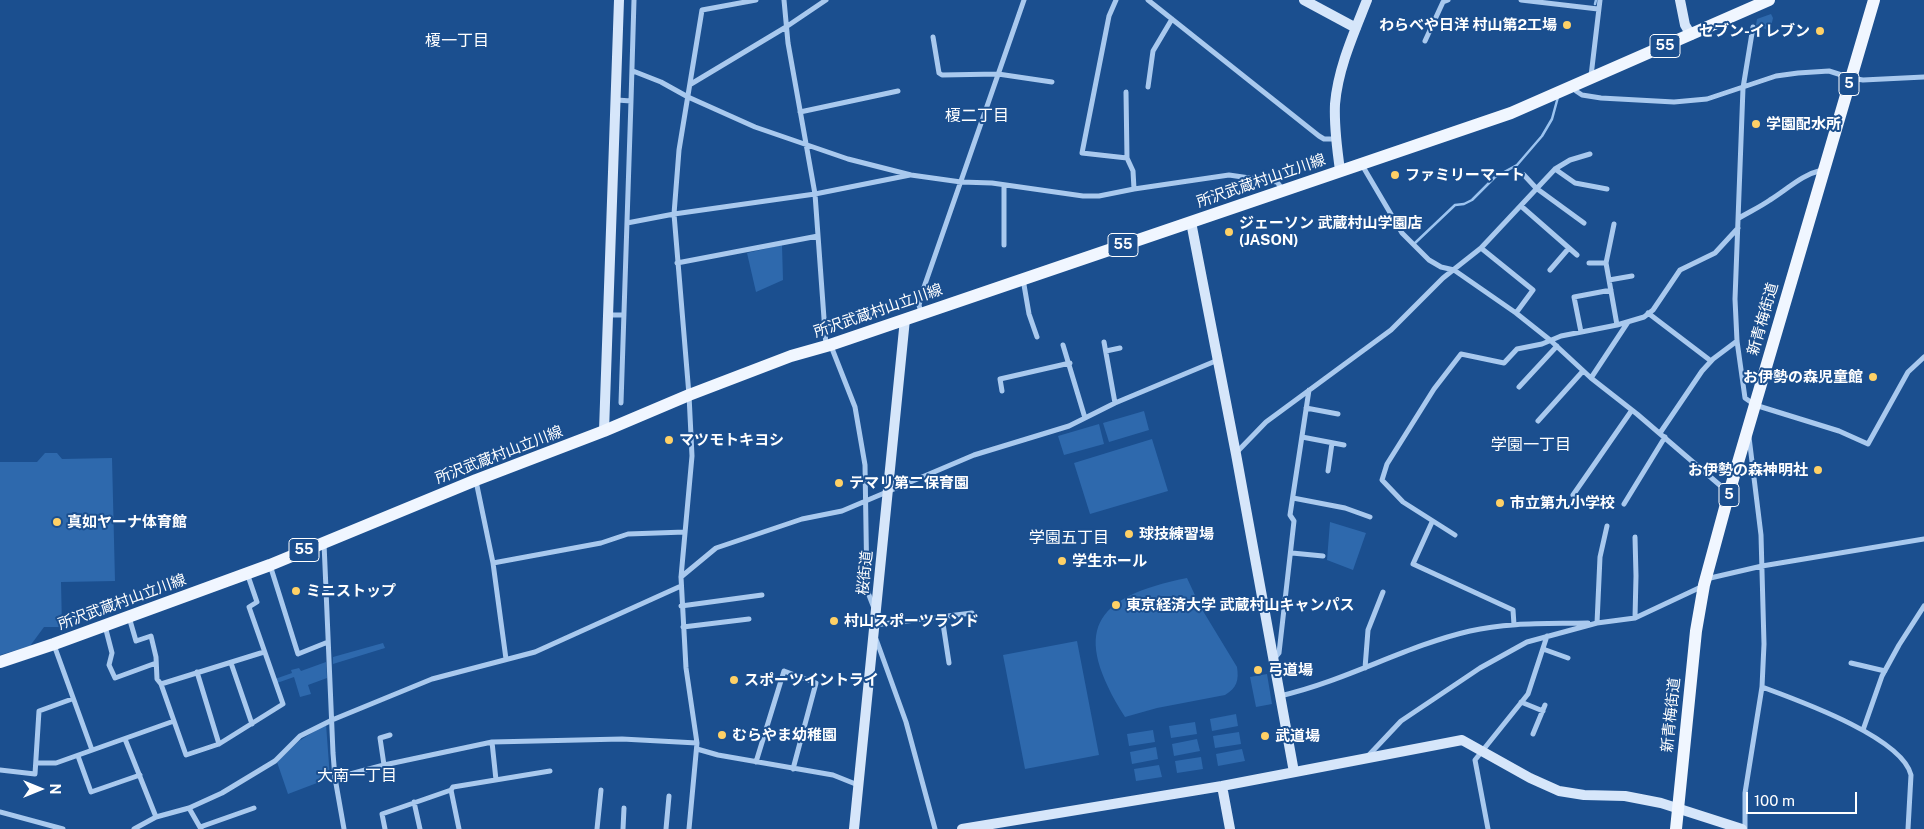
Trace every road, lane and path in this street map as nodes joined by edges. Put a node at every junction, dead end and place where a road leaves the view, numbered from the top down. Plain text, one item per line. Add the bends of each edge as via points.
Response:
1 (620, 0) edge
2 (634, 0) edge
3 (756, 0) edge
4 (784, 0) edge
5 (826, 0) edge
6 (1024, 0) edge
7 (1116, 0) edge
8 (1148, 0) edge
9 (1304, 0) edge
10 (1367, 0) edge
11 (1448, 0) edge
12 (1522, 0) edge
13 (1600, 0) edge
14 (1680, 0) edge
15 (1769, 0) edge
16 (1874, 0) edge
17 (1551, 2) edge
18 (1598, 9) junction
19 (1172, 19) junction
20 (786, 27) junction
21 (1753, 27) dead end
22 (1356, 28) junction
23 (1691, 35) junction
24 (933, 37) dead end
25 (1425, 41) dead end
26 (632, 71) junction
27 (998, 74) junction
28 (1924, 77) edge
29 (1851, 78) junction
30 (1591, 79) junction
31 (1052, 82) dead end
32 (691, 84) junction
33 (1574, 86) junction
34 (1148, 87) dead end
35 (1743, 88) junction
36 (898, 91) dead end
37 (1126, 92) dead end
38 (688, 97) junction
39 (617, 100) junction
40 (631, 100) junction
41 (800, 112) junction
42 (1336, 139) junction
43 (806, 145) junction
44 (1590, 154) dead end
45 (1128, 158) junction
46 (1362, 163) junction
47 (1555, 169) junction
48 (1825, 169) junction
49 (1340, 170) junction
50 (911, 175) junction
51 (1524, 175) dead end
52 (961, 182) junction
53 (1004, 185) junction
54 (1134, 188) junction
55 (1536, 188) junction
56 (1607, 189) dead end
57 (1283, 190) junction
58 (815, 194) junction
59 (1521, 206) junction
60 (674, 214) junction
61 (1739, 218) junction
62 (1191, 222) junction
63 (1584, 222) dead end
64 (627, 223) junction
65 (1614, 224) dead end
66 (1738, 228) junction
67 (818, 236) junction
68 (1004, 246) dead end
69 (1481, 248) junction
70 (1568, 248) junction
71 (1577, 255) dead end
72 (677, 263) junction
73 (1589, 263) dead end
74 (1606, 263) junction
75 (1454, 270) junction
76 (1550, 270) dead end
77 (1632, 276) dead end
78 (1023, 279) junction
79 (1609, 280) junction
80 (1611, 290) junction
81 (1516, 313) junction
82 (1648, 313) junction
83 (921, 314) junction
84 (609, 315) junction
85 (624, 315) junction
86 (905, 319) junction
87 (1628, 322) junction
88 (1617, 325) junction
89 (1581, 332) junction
90 (1037, 337) dead end
91 (1550, 340) junction
92 (1738, 341) junction
93 (1104, 342) dead end
94 (1064, 344) dead end
95 (828, 346) junction
96 (1557, 346) junction
97 (1120, 348) dead end
98 (1106, 351) junction
99 (1924, 357) edge
100 (1218, 360) junction
101 (1711, 361) junction
102 (1070, 363) junction
103 (1583, 371) junction
104 (1591, 378) junction
105 (1519, 387) dead end
106 (1309, 390) junction
107 (1002, 391) dead end
108 (689, 396) junction
109 (621, 403) dead end
110 (1115, 403) junction
111 (1755, 405) junction
112 (1306, 408) junction
113 (1632, 410) junction
114 (1338, 414) dead end
115 (1085, 418) junction
116 (1538, 421) dead end
117 (1748, 429) junction
118 (604, 431) junction
119 (1660, 433) junction
120 (1665, 437) junction
121 (1302, 438) junction
122 (1332, 443) junction
123 (1344, 445) dead end
124 (1236, 454) junction
125 (1328, 471) dead end
126 (476, 480) junction
127 (889, 490) junction
128 (1729, 493) junction
129 (1573, 495) dead end
130 (1293, 498) junction
131 (865, 500) junction
132 (1624, 504) dead end
133 (1370, 517) dead end
134 (1432, 522) junction
135 (1607, 526) dead end
136 (685, 532) junction
137 (1455, 535) dead end
138 (1635, 537) dead end
139 (1924, 539) edge
140 (324, 542) junction
141 (1292, 553) junction
142 (1323, 556) dead end
143 (493, 564) junction
144 (270, 565) junction
145 (1762, 566) junction
146 (247, 573) junction
147 (680, 577) junction
148 (1705, 582) junction
149 (681, 586) junction
150 (1383, 592) dead end
151 (762, 595) dead end
152 (681, 606) junction
153 (1924, 606) edge
154 (876, 613) junction
155 (972, 613) dead end
156 (129, 617) junction
157 (942, 617) junction
158 (1635, 618) junction
159 (749, 619) dead end
160 (1597, 623) junction
161 (1514, 625) junction
162 (104, 626) junction
163 (683, 627) junction
164 (874, 629) junction
165 (1547, 636) junction
166 (328, 642) junction
167 (54, 644) junction
168 (1543, 649) junction
169 (264, 652) junction
170 (1568, 658) dead end
171 (506, 659) junction
172 (1273, 660) junction
173 (0, 662) edge
174 (156, 663) junction
175 (231, 663) junction
176 (948, 663) dead end
177 (1851, 663) dead end
178 (1365, 668) junction
179 (1885, 671) junction
180 (197, 672) junction
181 (161, 684) junction
182 (1762, 686) junction
183 (1280, 696) junction
184 (72, 699) junction
185 (1522, 702) junction
186 (1546, 705) dead end
187 (1543, 711) junction
188 (332, 720) junction
189 (174, 721) junction
190 (252, 724) junction
191 (1863, 730) junction
192 (1533, 734) dead end
193 (390, 735) dead end
194 (125, 739) junction
195 (492, 742) junction
196 (219, 744) junction
197 (697, 746) junction
198 (92, 750) junction
199 (1481, 751) junction
200 (78, 756) junction
201 (1365, 759) junction
202 (756, 762) junction
203 (36, 763) junction
204 (384, 765) junction
205 (793, 769) junction
206 (0, 770) edge
207 (550, 771) dead end
208 (1294, 772) junction
209 (140, 775) junction
210 (335, 778) junction
211 (496, 780) junction
212 (858, 785) junction
213 (1222, 786) junction
214 (451, 790) junction
215 (601, 790) dead end
216 (669, 796) dead end
217 (414, 802) junction
218 (189, 808) junction
219 (254, 808) dead end
220 (624, 808) dead end
221 (1678, 808) junction
222 (0, 812) edge
223 (156, 817) junction
224 (201, 828) edge
225 (63, 829) edge
226 (134, 829) edge
227 (344, 829) edge
228 (385, 829) edge
229 (420, 829) edge
230 (459, 829) edge
231 (597, 829) edge
232 (623, 829) edge
233 (666, 829) edge
234 (689, 829) edge
235 (854, 829) edge
236 (935, 829) edge
237 (962, 829) edge
238 (968, 829) edge
239 (1230, 829) edge
240 (1488, 829) edge
241 (1676, 829) edge
242 (1744, 829) edge
243 (1908, 829) edge

1 - 39 street
2 - 26 street
3 - 32 street via 702,10
4 - 20 street
5 - 20 street
6 - 27 street
7 - 45 street via 1109,16 1082,153
8 - 19 street
9 - 22 street
10 - 22 street
11 - 25 street via 1443,2
12 - 17 street
13 - 18 street
14 - 23 street via 1685,25
15 - 23 main road, 所沢武蔵村山立川線 / 55
16 - 29 main road, 新青梅街道 / 5
17 - 18 street
18 - 30 street
19 - 34 street via 1152,51
19 - 42 street via 1319,136
20 - 32 street
20 - 41 street
21 - 35 street
22 - 42 street via 1337,91
23 - 30 main road, 所沢武蔵村山立川線 / 55
24 - 27 street via 942,75
26 - 38 street
26 - 40 street
27 - 31 street
27 - 52 street
28 - 29 street
29 - 35 street via 1829,71 1776,76
29 - 48 main road, 新青梅街道 / 5
30 - 33 main road, 所沢武蔵村山立川線 / 55
32 - 38 street
33 - 35 street via 1582,95 1674,102 1707,99
33 - 46 main road, 所沢武蔵村山立川線 / 55 via 1511,113
35 - 61 street
36 - 41 street
37 - 45 street
38 - 43 street via 755,128
38 - 60 street
39 - 40 street
39 - 84 street
40 - 64 street
41 - 43 street
42 - 49 street
43 - 50 street
43 - 58 street
44 - 47 street
45 - 54 street
46 - 49 main road, 所沢武蔵村山立川線 / 55
46 - 75 street via 1402,233 1414,247 1441,267
47 - 55 street
47 - 56 street via 1575,183
48 - 61 street via 1810,173
48 - 111 main road, 新青梅街道 / 5
49 - 57 main road, 所沢武蔵村山立川線 / 55
50 - 52 street
50 - 58 street
51 - 55 street
52 - 53 street
52 - 83 street via 923,290 919,305
53 - 54 street via 1084,196
53 - 68 street
54 - 57 street via 1229,175 1277,182
55 - 59 street
55 - 63 street
57 - 62 main road, 所沢武蔵村山立川線 / 55
58 - 60 street
58 - 67 street
59 - 69 street
59 - 70 street
60 - 64 street
60 - 72 street
61 - 66 street
62 - 78 main road, 所沢武蔵村山立川線 / 55
62 - 100 street
64 - 85 street
65 - 74 street
66 - 82 street via 1715,253 1680,270
66 - 92 street via 1735,299
67 - 72 street
67 - 95 street
69 - 75 street
69 - 81 street via 1533,290
70 - 71 street
70 - 76 street
72 - 108 street
73 - 74 street
74 - 79 street
75 - 81 street
75 - 106 street via 1391,330
77 - 79 street
78 - 83 main road, 所沢武蔵村山立川線 / 55
78 - 90 street
79 - 80 street
80 - 88 street
80 - 89 street via 1574,296
81 - 91 street
82 - 87 street
82 - 101 street
83 - 86 main road, 所沢武蔵村山立川線 / 55
84 - 85 street
84 - 118 street
85 - 109 street
86 - 95 main road, 所沢武蔵村山立川線 / 55
86 - 127 street, 桜街道
87 - 88 street
87 - 104 street
88 - 89 street
89 - 91 street
91 - 96 street
91 - 134 street via 1516,349 1504,363 1461,354 1434,389 1387,464 1382,480 1404,502
92 - 101 street
92 - 111 street via 1745,398
93 - 98 street
94 - 102 street
95 - 108 main road, 所沢武蔵村山立川線 / 55 via 791,356
95 - 131 street via 855,407 865,465
96 - 103 street
96 - 105 street
97 - 98 street
98 - 110 street
99 - 111 street via 1908,372 1868,444 1839,431
100 - 110 street
100 - 124 street
101 - 119 street
102 - 107 street via 1000,379
102 - 115 street
103 - 104 street
103 - 116 street
104 - 113 street
106 - 112 street
106 - 124 street via 1266,422
108 - 118 main road, 所沢武蔵村山立川線 / 55
108 - 136 street via 692,456
110 - 115 street
111 - 117 main road, 新青梅街道 / 5
112 - 114 street
112 - 121 street
113 - 119 street
113 - 129 street
115 - 127 street via 1069,426 974,455
117 - 128 main road, 新青梅街道 / 5
117 - 145 street
118 - 126 main road, 所沢武蔵村山立川線 / 55
119 - 120 street
120 - 128 street
120 - 132 street
121 - 122 street
121 - 130 street
122 - 123 street
122 - 125 street
124 - 172 street
126 - 140 main road, 所沢武蔵村山立川線 / 55
126 - 143 street
127 - 131 street
127 - 154 street, 桜街道
128 - 148 main road, 新青梅街道 / 5
130 - 133 street via 1345,508
130 - 141 street via 1290,515 1294,521
131 - 147 street via 842,511 802,519 716,548
131 - 154 street via 866,590
134 - 137 street
134 - 161 street via 1413,564 1513,610
135 - 160 street via 1600,558
136 - 143 street via 628,534
136 - 147 street
138 - 158 street
139 - 145 street
140 - 144 main road, 所沢武蔵村山立川線 / 55
140 - 166 street
141 - 142 street
141 - 172 street via 1279,653
143 - 171 street
144 - 146 main road, 所沢武蔵村山立川線 / 55
144 - 166 street via 298,654
145 - 148 street
145 - 182 street
146 - 156 main road, 所沢武蔵村山立川線 / 55
146 - 169 street via 257,602 249,607
147 - 149 street
148 - 158 street
148 - 221 main road, 新青梅街道 / 5 via 1695,639
149 - 152 street
149 - 171 street via 535,652
150 - 178 street via 1368,630
151 - 152 street
152 - 163 street
153 - 179 street
154 - 164 street, 桜街道
155 - 157 street
156 - 162 main road, 所沢武蔵村山立川線 / 55
156 - 174 street via 136,641 151,636
157 - 164 street
157 - 176 street
158 - 160 street
159 - 163 street
160 - 161 street
160 - 165 street
161 - 178 street via 1472,630 1437,640
162 - 167 main road, 所沢武蔵村山立川線 / 55
162 - 174 street via 115,678
163 - 197 street
164 - 212 street, 桜街道
164 - 236 street via 906,722
165 - 168 street
165 - 201 street via 1527,642 1433,699 1401,721
166 - 188 street
167 - 173 main road, 所沢武蔵村山立川線 / 55
167 - 184 street
168 - 170 street
168 - 185 street via 1528,694
169 - 175 street
169 - 190 street via 283,704
171 - 188 street via 432,679
172 - 183 street
174 - 181 street via 157,679
175 - 180 street
175 - 190 street
177 - 179 street
178 - 183 street
179 - 191 street
180 - 181 street
180 - 196 street
181 - 189 street
182 - 191 street
182 - 242 street via 1745,793
183 - 208 street
184 - 198 street
184 - 203 street via 39,711
185 - 187 street
185 - 199 street
186 - 187 street
187 - 192 street
188 - 210 street
188 - 218 street via 300,736 275,761 222,793
189 - 194 street
189 - 196 street via 186,755
190 - 196 street
191 - 243 street via 1909,766
193 - 204 street via 380,738
194 - 198 street
194 - 209 street
195 - 197 street via 622,739
195 - 204 street
195 - 211 street
197 - 202 street
197 - 234 street
198 - 200 street
199 - 201 street via 1462,740
199 - 221 street via 1559,791 1578,795 1625,796
199 - 240 street via 1475,760
200 - 203 street via 56,763
200 - 209 street via 90,792
201 - 208 street
202 - 205 street
202 - 205 street via 784,671 816,683
203 - 206 street via 35,774
204 - 210 street
205 - 212 street via 833,775
207 - 211 street
208 - 213 street
209 - 223 street
210 - 227 street
211 - 214 street
212 - 235 street, 桜街道
213 - 238 street
213 - 239 street
214 - 217 street
214 - 230 street
215 - 231 street
216 - 233 street
217 - 228 street via 382,814
217 - 229 street
218 - 223 street
218 - 224 street
219 - 224 street
220 - 232 street
221 - 241 main road, 新青梅街道 / 5
221 - 242 street
222 - 225 street
223 - 226 street
237 - 238 street

